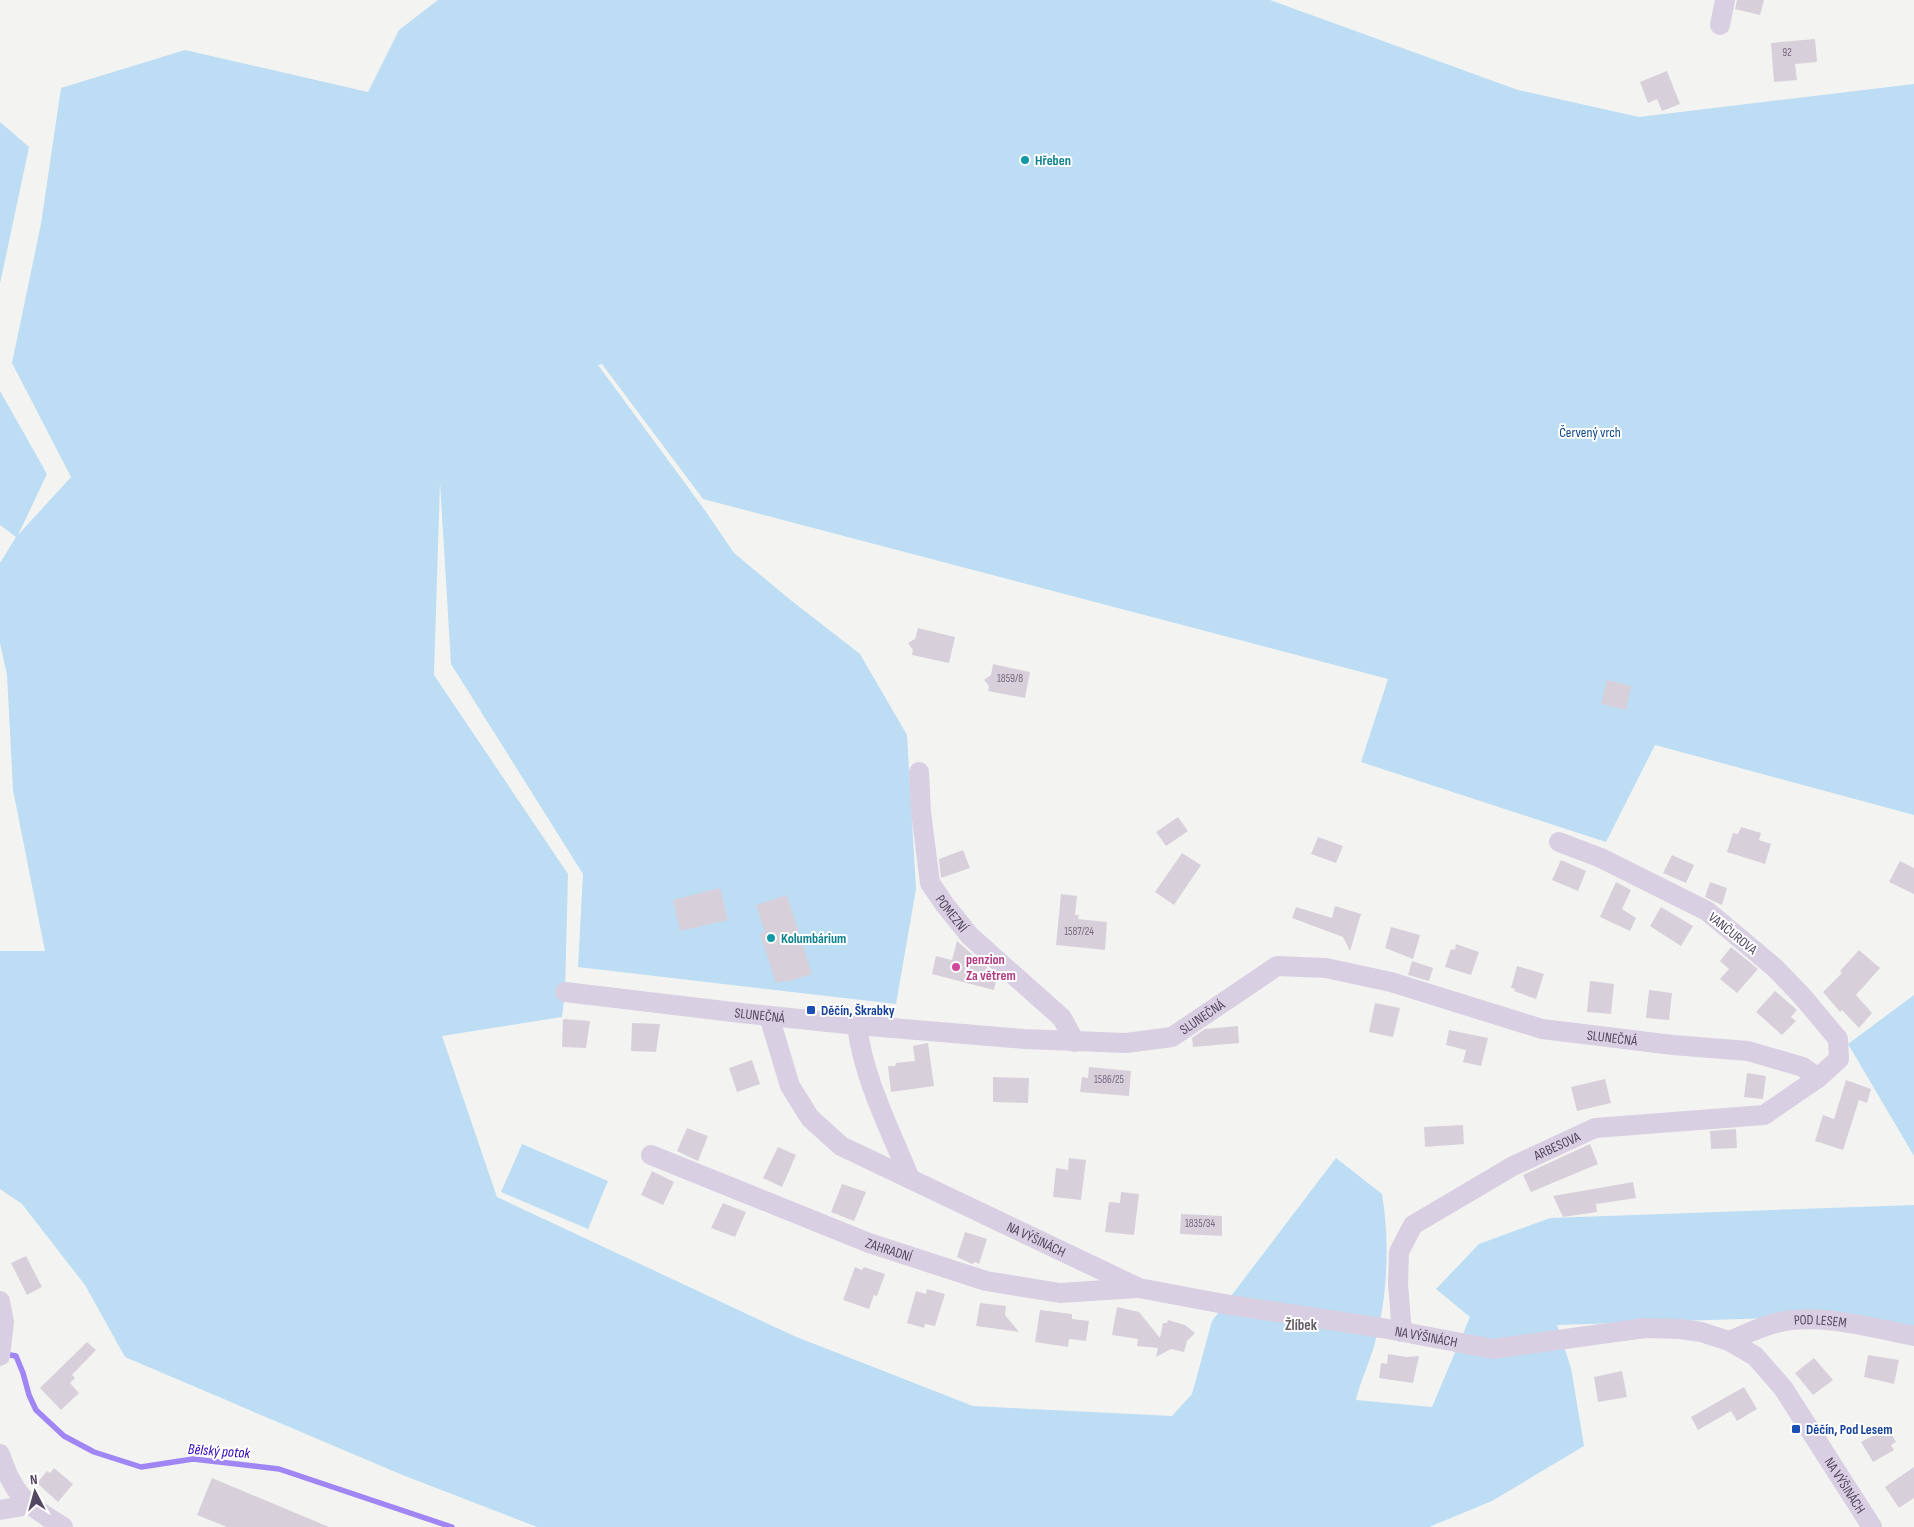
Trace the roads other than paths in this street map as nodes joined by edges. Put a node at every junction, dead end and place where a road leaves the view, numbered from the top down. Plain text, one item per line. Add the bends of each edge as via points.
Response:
1 (1725, 0) edge
2 (1720, 25) dead end
3 (919, 772) dead end
4 (1559, 842) dead end
5 (565, 992) dead end
6 (769, 1016) junction
7 (857, 1024) junction
8 (1076, 1042) junction
9 (1818, 1078) junction
10 (651, 1154) dead end
11 (910, 1179) junction
12 (1139, 1288) junction
13 (0, 1301) edge
14 (1402, 1332) junction
15 (1914, 1336) edge
16 (1729, 1341) junction
17 (0, 1356) edge
18 (0, 1454) edge
19 (29, 1505) junction
20 (0, 1510) edge
21 (63, 1527) edge
22 (1872, 1527) edge

1 - 2 street
3 - 8 street, POMEZNÍ via 930,883 970,936 1062,1018
4 - 9 street, VANČUROVA via 1601,858 1707,911 1774,967 1838,1039 1838,1059
5 - 6 street, SLUNEČNÁ
6 - 7 street, SLUNEČNÁ
6 - 11 street, NA VÝŠINÁCH via 790,1086 810,1118 841,1146
7 - 8 street, SLUNEČNÁ
7 - 11 street via 859,1047 873,1088
8 - 9 street, SLUNEČNÁ via 1126,1043 1172,1037 1277,966 1326,968 1391,982 1542,1029 1748,1051 1803,1067
9 - 14 street, ARBESOVA via 1764,1115 1595,1128 1513,1166 1413,1224 1399,1252
10 - 12 street, ZAHRADNÍ via 869,1243 986,1281 1060,1293
11 - 12 street, NA VÝŠINÁCH
12 - 14 street, NA VÝŠINÁCH
13 - 17 street via 4,1322
14 - 16 street, NA VÝŠINÁCH via 1493,1349 1645,1328 1700,1332
15 - 16 street, POD LESEM via 1840,1322 1805,1320 1776,1323
16 - 22 street, NA VÝŠINÁCH via 1755,1356 1784,1388
18 - 19 street via 12,1486
19 - 20 street
19 - 21 street

